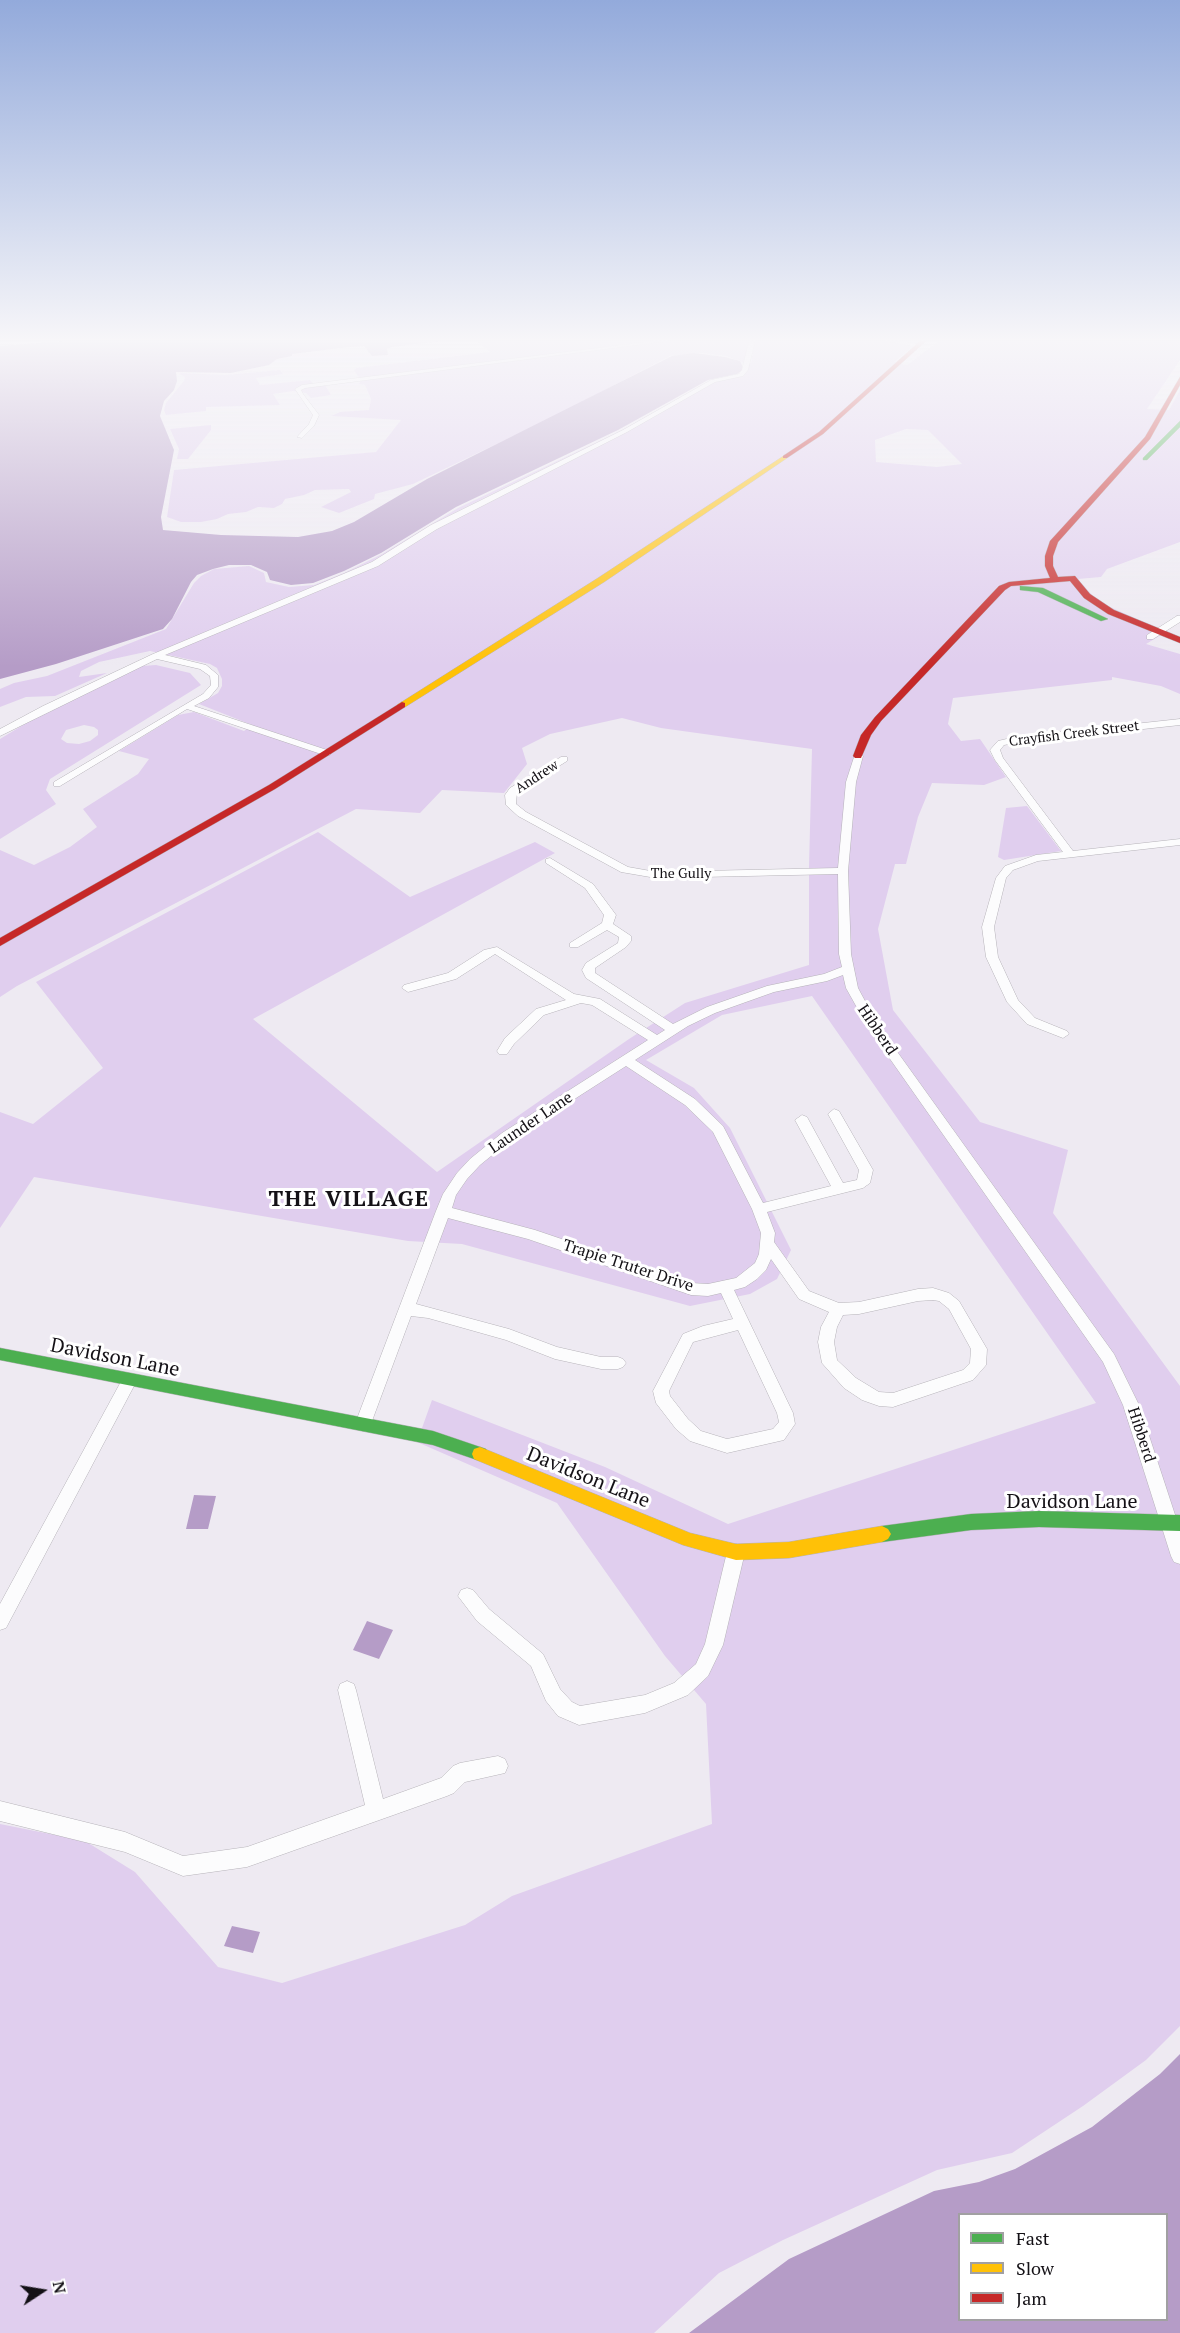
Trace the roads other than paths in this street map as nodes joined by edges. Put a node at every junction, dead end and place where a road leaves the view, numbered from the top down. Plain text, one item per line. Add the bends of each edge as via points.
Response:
1 (586, 450) edge
2 (797, 450) edge
3 (1137, 450) edge
4 (1154, 450) edge
5 (1072, 578) junction
6 (1055, 579) junction
7 (998, 593) junction
8 (1180, 618) edge
9 (1104, 619) junction
10 (1154, 635) junction
11 (1180, 640) edge
12 (1180, 648) edge
13 (156, 656) junction
14 (186, 706) junction
15 (1180, 722) edge
16 (0, 733) edge
17 (327, 753) junction
18 (564, 759) dead end
19 (57, 784) dead end
20 (510, 795) joint
21 (1180, 842) edge
22 (1071, 854) junction
23 (550, 861) dead end
24 (843, 871) junction
25 (607, 925) junction
26 (0, 943) edge
27 (573, 945) dead end
28 (846, 969) junction
29 (408, 988) dead end
30 (577, 1000) junction
31 (672, 1029) junction
32 (1063, 1034) dead end
33 (656, 1040) junction
34 (503, 1051) dead end
35 (626, 1060) junction
36 (834, 1114) dead end
37 (802, 1120) dead end
38 (840, 1189) junction
39 (759, 1209) junction
40 (443, 1211) junction
41 (768, 1244) junction
42 (725, 1287) junction
43 (406, 1310) junction
44 (838, 1310) junction
45 (742, 1323) junction
46 (0, 1354) edge
47 (618, 1363) dead end
48 (129, 1381) junction
49 (363, 1424) junction
50 (1174, 1522) edge
51 (736, 1552) junction
52 (1180, 1556) edge
53 (467, 1596) dead end
54 (0, 1622) edge
55 (347, 1690) dead end
56 (498, 1766) dead end
57 (0, 1811) edge
58 (376, 1812) junction

1 - 13 street via 434,527 375,564
2 - 17 street via 601,580
3 - 6 street via 1054,541 1049,566
4 - 5 street via 1068,545 1063,561
5 - 6 street, Hibberd
5 - 10 street via 1102,607
6 - 7 street, Hibberd via 1014,583
6 - 9 street via 1075,600
7 - 9 street via 1040,590
7 - 24 street, Hibberd via 866,735 851,782
8 - 10 street
9 - 10 street
10 - 11 street
10 - 12 street
13 - 14 street via 203,667 214,675 212,691
13 - 16 street
14 - 17 street
14 - 19 street
15 - 22 street, Crayfish Creek Street via 1015,740 997,746 994,750 998,758
17 - 26 street
18 - 20 street, Andrew via 518,786
20 - 24 street, The Gully via 512,805 522,814 635,873
21 - 22 street
22 - 32 street via 1036,858 1009,868 1001,878 988,927 992,957 1013,1002 1031,1022
23 - 25 street via 590,886 610,915
24 - 28 street, Hibberd
25 - 27 street
25 - 31 street via 625,936 626,941 590,966 590,975
28 - 31 street, Launder Lane via 742,998
28 - 50 street, Hibberd via 873,1026 1109,1358 1131,1405
29 - 30 street via 452,976 497,950
30 - 33 street via 596,1002
30 - 34 street via 540,1012 508,1041
31 - 33 street, Launder Lane
33 - 35 street, Launder Lane
35 - 39 street via 711,1120
35 - 40 street, Launder Lane via 496,1144 462,1176
36 - 38 street via 867,1170 863,1183
37 - 38 street
38 - 39 street
39 - 41 street
40 - 42 street, Trapie Truter Drive via 530,1234 683,1287
40 - 43 street, Launder Lane
41 - 42 street, Trapie Truter Drive via 761,1266 740,1283
41 - 44 street via 804,1294
42 - 45 street
43 - 47 street via 428,1312 509,1335 555,1353
43 - 49 street, Launder Lane
44 - 44 street via 918,1295 944,1297 954,1305 973,1336 979,1349 978,1365 968,1375 893,1400 879,1400 850,1383 830,1363 826,1342
45 - 45 street via 787,1424 778,1435 727,1446 696,1437 662,1398 662,1391 688,1338
46 - 48 street, Davidson Lane
48 - 49 street, Davidson Lane
48 - 54 street
49 - 51 street, Davidson Lane via 463,1448 689,1540
50 - 51 street, Davidson Lane via 970,1522 789,1550
50 - 52 street, Hibberd
51 - 53 street via 714,1645 702,1670 681,1689 645,1704 579,1716 565,1709 553,1695 537,1660 483,1615
55 - 58 street
56 - 58 street via 459,1773 447,1786
57 - 58 street via 125,1842 183,1866 247,1857

